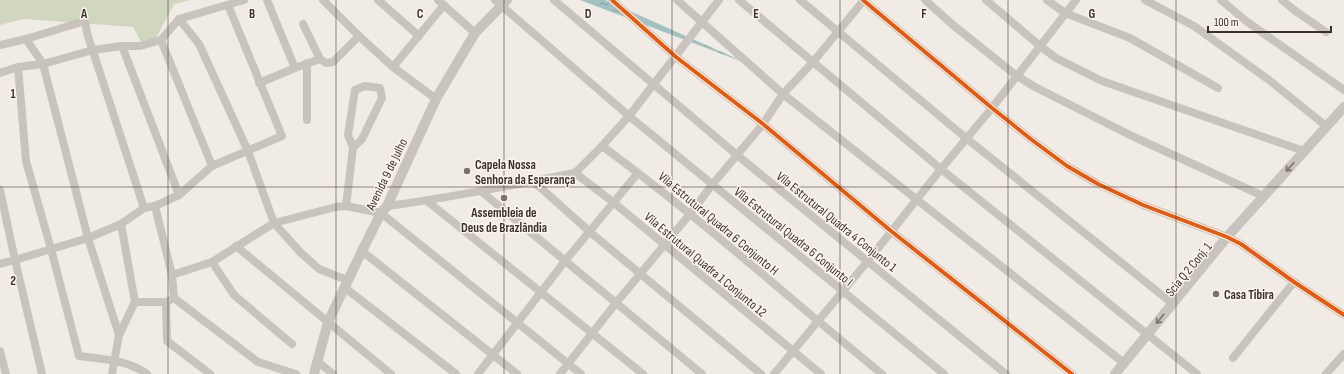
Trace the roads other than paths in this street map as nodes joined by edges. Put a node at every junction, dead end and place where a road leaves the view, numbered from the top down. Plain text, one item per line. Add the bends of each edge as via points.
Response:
1 (244, 0) edge
2 (268, 0) edge
3 (323, 0) edge
4 (378, 0) edge
5 (554, 0) edge
6 (612, 0) edge
7 (677, 0) edge
8 (719, 0) edge
9 (739, 0) edge
10 (800, 0) edge
11 (863, 0) edge
12 (925, 0) edge
13 (986, 0) edge
14 (1048, 0) edge
15 (1076, 0) edge
16 (1145, 0) edge
17 (1221, 0) edge
18 (1282, 0) edge
19 (501, 2) edge
20 (441, 3) edge
21 (228, 5) junction
22 (1065, 13) junction
23 (179, 19) junction
24 (702, 22) junction
25 (303, 24) dead end
26 (837, 32) junction
27 (1326, 32) dead end
28 (475, 33) junction
29 (359, 36) junction
30 (419, 36) junction
31 (26, 39) junction
32 (161, 40) junction
33 (0, 45) edge
34 (122, 46) junction
35 (1040, 46) junction
36 (93, 50) junction
37 (676, 56) junction
38 (320, 60) junction
39 (813, 62) junction
40 (307, 63) junction
41 (43, 64) junction
42 (18, 67) junction
43 (393, 67) junction
44 (296, 68) junction
45 (0, 73) edge
46 (1017, 76) junction
47 (259, 83) junction
48 (654, 85) junction
49 (1218, 88) dead end
50 (1344, 90) edge
51 (783, 94) junction
52 (436, 99) junction
53 (1344, 107) edge
54 (992, 108) junction
55 (629, 116) junction
56 (307, 120) dead end
57 (763, 124) junction
58 (1326, 126) junction
59 (966, 138) junction
60 (602, 146) junction
61 (353, 148) junction
62 (248, 151) junction
63 (1304, 151) junction
64 (737, 155) junction
65 (212, 166) junction
66 (941, 169) junction
67 (575, 173) junction
68 (638, 173) junction
69 (532, 181) junction
70 (712, 185) junction
71 (0, 190) edge
72 (482, 192) junction
73 (179, 195) junction
74 (1263, 196) junction
75 (916, 200) junction
76 (427, 201) junction
77 (613, 202) junction
78 (155, 206) junction
79 (346, 206) junction
80 (144, 208) junction
81 (384, 210) junction
82 (690, 214) junction
83 (274, 223) junction
84 (122, 224) junction
85 (891, 231) junction
86 (590, 232) junction
87 (1227, 237) junction
88 (88, 238) junction
89 (236, 246) junction
90 (664, 246) junction
91 (51, 249) junction
92 (362, 251) junction
93 (15, 260) junction
94 (212, 262) junction
95 (565, 262) junction
96 (867, 262) junction
97 (0, 264) edge
98 (640, 274) junction
99 (172, 275) junction
100 (1294, 282) junction
101 (346, 284) junction
102 (842, 291) junction
103 (541, 293) junction
104 (170, 300) junction
105 (135, 302) junction
106 (616, 303) junction
107 (1172, 304) junction
108 (1344, 315) edge
109 (328, 322) junction
110 (817, 322) junction
111 (518, 323) junction
112 (592, 333) junction
113 (1148, 334) junction
114 (119, 335) junction
115 (292, 344) dead end
116 (0, 351) edge
117 (792, 351) junction
118 (1344, 354) edge
119 (492, 355) junction
120 (1233, 358) dead end
121 (115, 361) junction
122 (317, 361) junction
123 (1124, 363) junction
124 (569, 364) junction
125 (6, 374) edge
126 (42, 374) edge
127 (112, 374) edge
128 (147, 374) edge
129 (210, 374) edge
130 (296, 374) edge
131 (314, 374) edge
132 (333, 374) edge
133 (390, 374) edge
134 (456, 374) edge
135 (478, 374) edge
136 (517, 374) edge
137 (560, 374) edge
138 (581, 374) edge
139 (642, 374) edge
140 (702, 374) edge
141 (761, 374) edge
142 (774, 374) edge
143 (820, 374) edge
144 (882, 374) edge
145 (944, 374) edge
146 (1006, 374) edge
147 (1072, 374) edge
148 (1115, 374) edge
149 (1197, 374) edge
150 (1326, 374) edge

1 - 21 street
2 - 44 street
3 - 29 street
4 - 30 street
5 - 48 street, Vila Estrutural Quadra 4 Conjunto 1
6 - 37 street
7 - 24 street
8 - 24 street
9 - 39 street
10 - 26 street
11 - 26 street
11 - 54 street
12 - 46 street
13 - 35 street
14 - 22 street
15 - 22 street
16 - 58 street via 1194,26 1269,80
17 - 50 street via 1246,21
18 - 27 street
19 - 28 street, Avenida 9 de Julho
19 - 55 street, Vila Estrutural Quadra 6 Conjunto I
20 - 28 street
20 - 30 street
21 - 23 street
21 - 47 street
22 - 35 street
22 - 49 street via 1130,38
23 - 32 street
23 - 62 street via 199,44
24 - 37 street
24 - 51 street
25 - 38 street
26 - 39 street
26 - 59 street
28 - 52 street, Avenida 9 de Julho
29 - 38 street via 333,62 326,63
29 - 43 street
30 - 43 street
31 - 33 street
31 - 36 street via 85,21
31 - 41 street
32 - 34 street via 140,46
32 - 65 street
34 - 36 street
34 - 73 street
35 - 46 street
35 - 63 street via 1056,58 1102,81
36 - 41 street
36 - 80 street
37 - 48 street
37 - 57 street
38 - 40 street
39 - 51 street
39 - 66 street
40 - 44 street
40 - 56 street
41 - 42 street
41 - 88 street
42 - 45 street
42 - 91 street via 26,161
43 - 52 street
44 - 47 street
46 - 54 street
46 - 74 street via 1134,137
47 - 62 street via 282,136
48 - 55 street
48 - 64 street, Vila Estrutural Quadra 4 Conjunto 1
51 - 57 street
51 - 75 street
52 - 81 street, Avenida 9 de Julho
53 - 58 street, Scia Q 2 Conj. 1
54 - 59 street
54 - 87 street via 1067,166 1098,184 1143,205
55 - 60 street
55 - 70 street, Vila Estrutural Quadra 6 Conjunto I
57 - 64 street
57 - 85 street
58 - 63 street, Scia Q 2 Conj. 1
59 - 66 street
59 - 107 street
60 - 67 street
60 - 68 street, Vila Estrutural Quadra 6 Conjunto H
61 - 61 street via 362,139 382,98 380,88 365,86 355,90 348,134
61 - 79 street
62 - 65 street
62 - 83 street
63 -> 74 street, Scia Q 2 Conj. 1
64 - 70 street
64 - 96 street, Vila Estrutural Quadra 4 Conjunto 1
65 - 73 street
66 - 75 street
66 - 113 street
67 - 69 street
67 - 77 street, Vila Estrutural Quadra 1 Conjunto 12
68 - 77 street
68 - 82 street, Vila Estrutural Quadra 6 Conjunto H
69 - 72 street
69 - 86 street
70 - 82 street
70 - 102 street, Vila Estrutural Quadra 6 Conjunto I
71 - 93 street
72 - 76 street
72 - 95 street
73 - 78 street
74 - 87 street, Scia Q 2 Conj. 1
75 - 85 street
75 - 123 street
76 - 81 street
76 - 103 street
77 - 86 street
77 - 90 street, Vila Estrutural Quadra 1 Conjunto 12
78 - 80 street
78 - 99 street
79 - 81 street
79 - 83 street
80 - 84 street
81 - 92 street, Avenida 9 de Julho
81 - 111 street
82 - 90 street
82 - 110 street, Vila Estrutural Quadra 6 Conjunto H
83 - 89 street
83 - 101 street via 300,253 319,269
84 - 88 street
84 - 105 street
85 - 96 street
85 - 147 street
86 - 95 street
86 - 98 street
87 - 100 street
87 - 107 street, Scia Q 2 Conj. 1
88 - 91 street
88 - 114 street
89 - 94 street
89 - 109 street
90 - 98 street
90 - 117 street, Vila Estrutural Quadra 1 Conjunto 12
91 - 93 street
91 - 121 street via 79,356
92 - 101 street, Avenida 9 de Julho
92 - 119 street
93 - 97 street
93 - 126 street
94 - 99 street
94 - 115 street via 234,295
95 - 103 street
95 - 106 street
96 - 102 street
96 - 146 street, Vila Estrutural Quadra 4 Conjunto 1
98 - 106 street
98 - 141 street
99 - 104 street
100 - 108 street
100 - 120 street
101 - 109 street, Avenida 9 de Julho
101 - 134 street
102 - 110 street
102 - 145 street, Vila Estrutural Quadra 6 Conjunto I
103 - 111 street
103 - 112 street
104 - 105 street
104 - 129 street via 167,341
104 - 130 street via 258,362
105 - 114 street
106 - 112 street
106 - 140 street
107 -> 113 street, Scia Q 2 Conj. 1
109 - 122 street, Avenida 9 de Julho
109 - 133 street
110 - 117 street
110 - 144 street, Vila Estrutural Quadra 6 Conjunto H
111 - 119 street
111 - 124 street
112 - 124 street
112 - 139 street
113 - 123 street, Scia Q 2 Conj. 1
113 - 149 street
114 - 121 street
116 - 125 street
117 - 142 street
117 - 143 street, Vila Estrutural Quadra 1 Conjunto 12
118 - 150 street
119 - 135 street
119 - 136 street
121 - 127 street
121 - 128 street
122 - 131 street, Avenida 9 de Julho
122 - 132 street
123 - 148 street, Scia Q 2 Conj. 1
124 - 137 street
124 - 138 street

